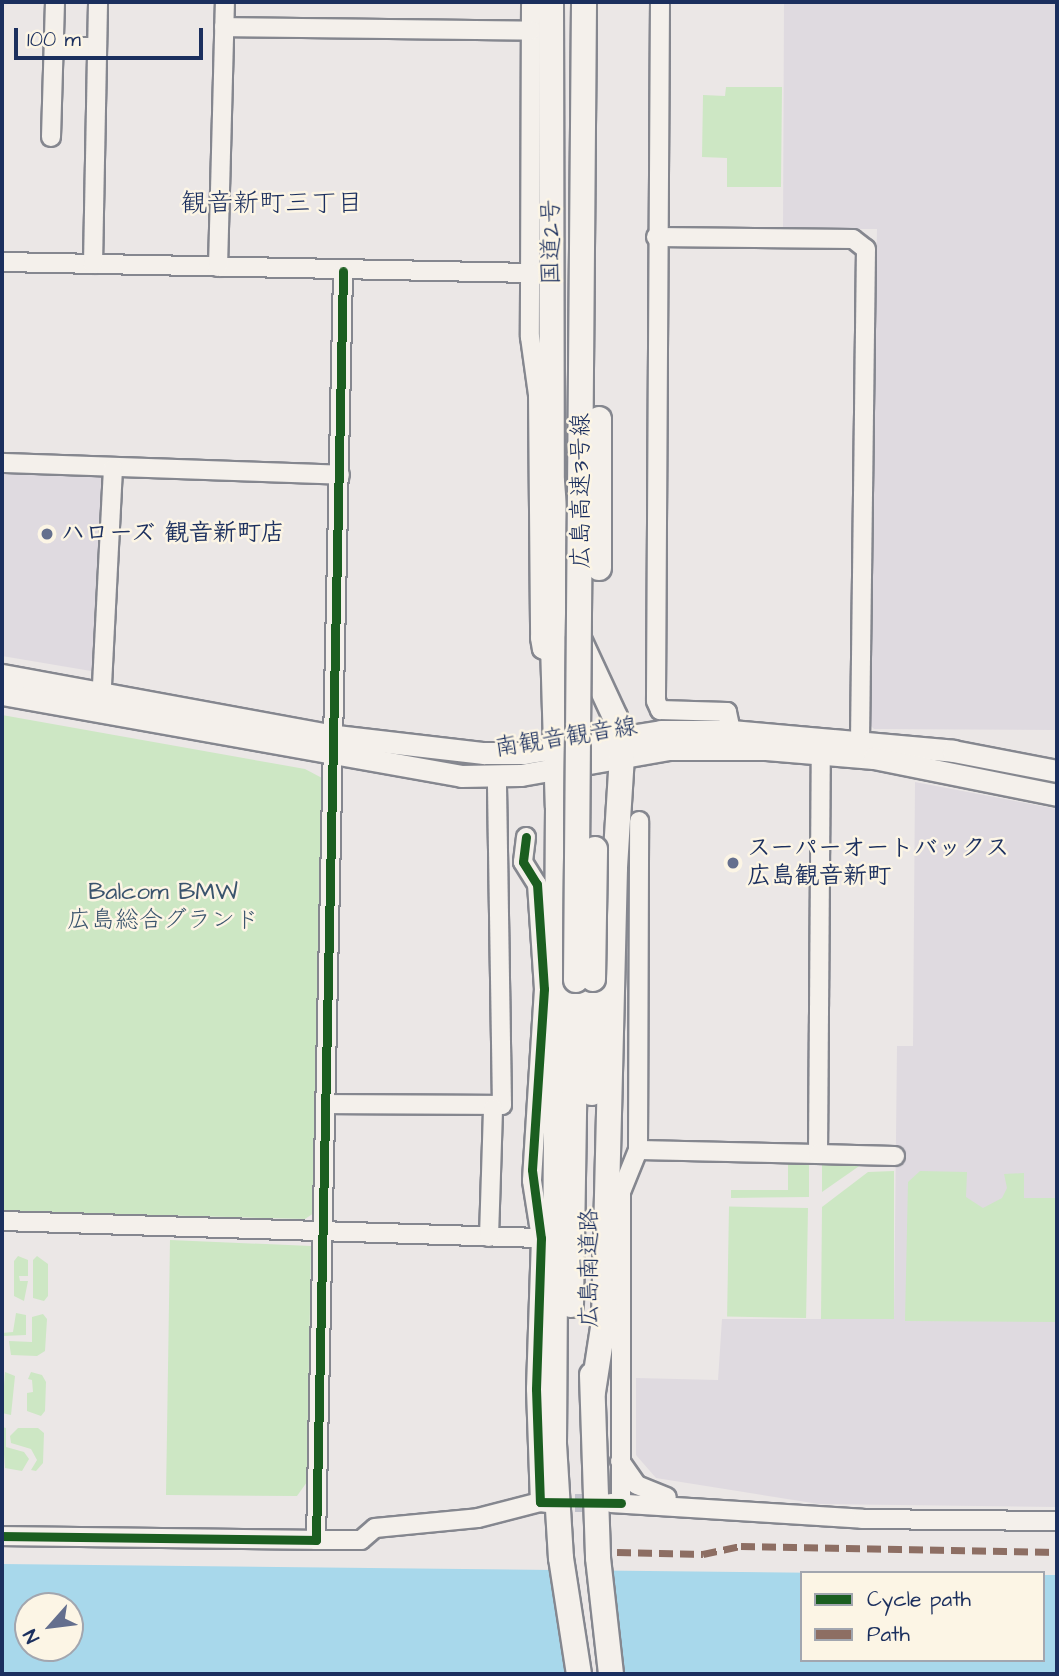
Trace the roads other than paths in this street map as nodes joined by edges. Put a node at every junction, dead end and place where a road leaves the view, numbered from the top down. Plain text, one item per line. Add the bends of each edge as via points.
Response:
1 (54, 2) edge
2 (98, 2) edge
3 (225, 2) edge
4 (585, 2) edge
5 (660, 2) edge
6 (541, 4) edge
7 (224, 27) junction
8 (531, 31) junction
9 (54, 47) junction
10 (97, 47) junction
11 (51, 136) dead end
12 (656, 237) junction
13 (2, 262) edge
14 (93, 264) junction
15 (218, 267) junction
16 (343, 271) junction
17 (530, 274) junction
18 (2, 463) edge
19 (113, 468) junction
20 (340, 475) junction
21 (552, 482) junction
22 (552, 654) junction
23 (2, 675) edge
24 (2, 694) edge
25 (102, 702) junction
26 (731, 731) junction
27 (860, 741) junction
28 (335, 744) junction
29 (821, 745) junction
30 (621, 746) junction
31 (556, 757) junction
32 (1057, 771) edge
33 (496, 778) junction
34 (1057, 794) edge
35 (639, 821) dead end
36 (526, 837) dead end
37 (640, 869) junction
38 (615, 872) junction
39 (585, 979) junction
40 (538, 1093) junction
41 (326, 1104) junction
42 (493, 1108) junction
43 (556, 1112) junction
44 (638, 1150) junction
45 (818, 1154) junction
46 (895, 1156) dead end
47 (2, 1221) edge
48 (323, 1231) junction
49 (489, 1237) junction
50 (541, 1238) junction
51 (593, 1392) junction
52 (618, 1454) junction
53 (788, 1513) junction
54 (1057, 1521) edge
55 (2, 1536) edge
56 (316, 1540) junction
57 (578, 1558) junction
58 (579, 1674) edge
59 (585, 1674) edge
60 (611, 1674) edge

1 - 9 street
2 - 10 street
3 - 7 street
4 - 39 highway, 広島高速3号線, bridge via 598,297 600,506
5 - 12 street
6 - 8 street
6 - 21 highway, 国道2号
7 - 8 street
7 - 15 street
8 - 17 street
9 - 10 street
9 - 11 street
10 - 14 street
12 - 26 street via 656,701 660,710 727,712
12 - 27 street via 853,239 866,249
13 - 14 street
14 - 15 street
15 - 16 street
16 - 17 street
16 - 20 street
17 - 22 street via 530,337 538,395 540,638 542,649
18 - 19 street
19 - 20 street
19 - 25 street
20 - 28 street
21 - 22 highway, 国道2号
21 - 30 highway, 国道2号 via 559,569 572,622 604,685
22 - 31 highway, 国道2号
23 - 25 main road, 南観音観音線
24 - 25 main road, 南観音観音線
25 - 28 main road, 南観音観音線
26 - 29 main road, 南観音観音線
26 - 30 main road, 南観音観音線 via 661,731
27 - 29 main road, 南観音観音線
27 - 32 main road, 南観音観音線 via 953,751
28 - 31 main road, 南観音観音線
28 - 33 main road, 南観音観音線
28 - 41 street
29 - 30 main road, 南観音観音線
29 - 34 main road, 南観音観音線
29 - 45 street
30 - 31 main road, 南観音観音線
30 - 38 highway, 国道2号
31 - 33 main road, 南観音観音線
31 - 43 highway, 国道2号
33 - 42 street via 502,1105
35 - 37 street
36 - 40 street via 523,862 537,884 544,989
37 - 38 street
37 - 44 street
38 - 51 highway, 国道2号 via 604,1321
39 - 51 highway, 広島南道路
39 - 57 highway, 広島南道路 via 570,1389
40 - 43 street via 551,1101
40 - 50 street via 533,1181
41 - 42 street
41 - 48 street
42 - 49 street
43 - 57 highway, 国道2号 via 554,1390
44 - 45 street
44 - 52 street via 622,1183
45 - 46 street
47 - 48 street
48 - 49 street
48 - 56 street
49 - 50 street
50 - 56 street via 536,1376 544,1502 478,1518 375,1528 361,1540
51 - 57 highway, 広島南道路
52 - 53 street via 630,1478 657,1495 714,1498
52 - 53 street via 616,1503
53 - 54 street via 862,1519
55 - 56 street
57 - 58 highway, 広島南道路
57 - 59 highway
57 - 60 highway

